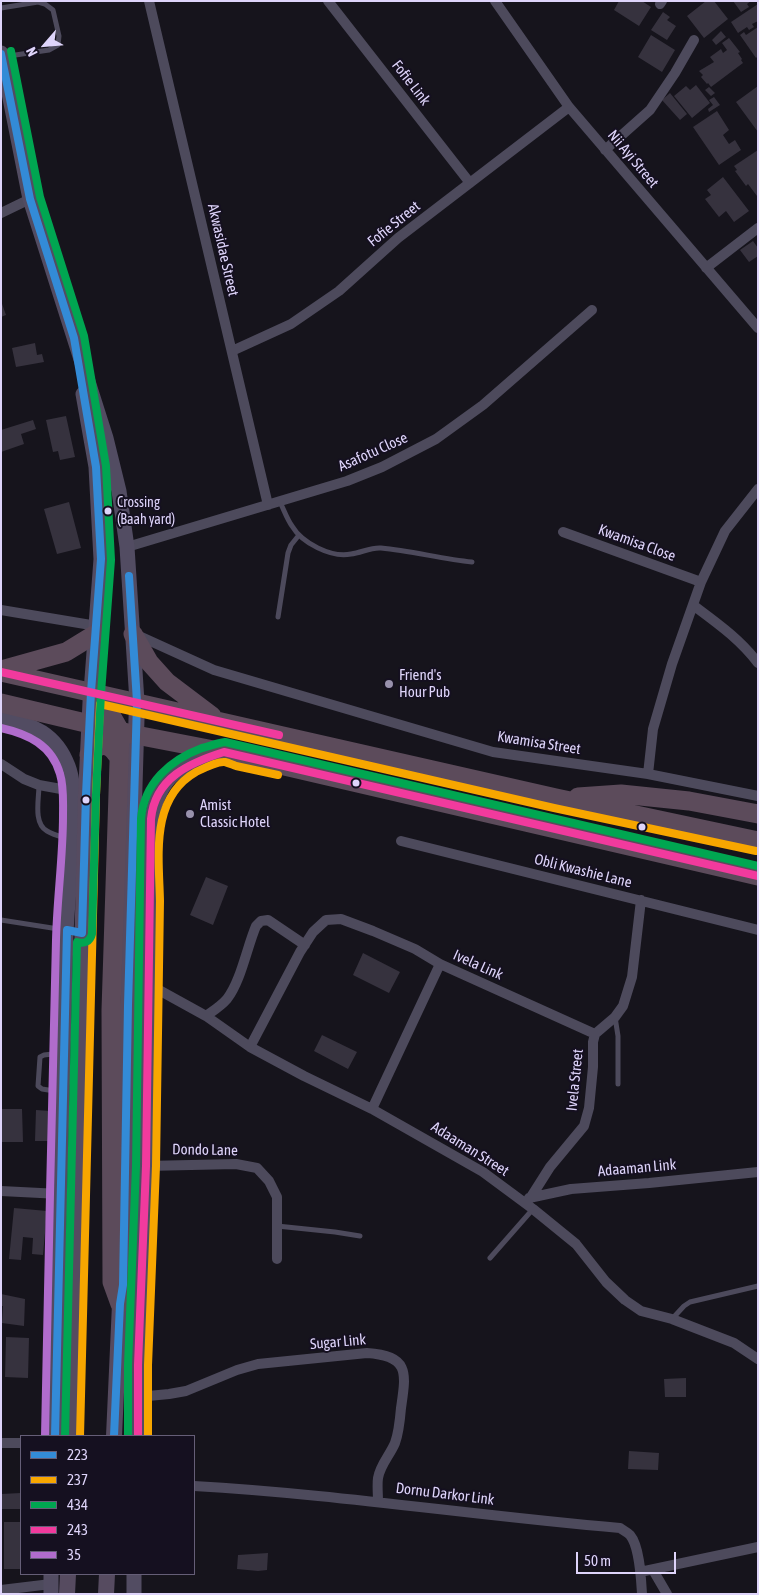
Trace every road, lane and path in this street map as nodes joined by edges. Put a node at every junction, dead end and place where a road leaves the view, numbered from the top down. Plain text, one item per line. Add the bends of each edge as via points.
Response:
1 (149, 1) edge
2 (328, 1) edge
3 (494, 1) edge
4 (1, 8) edge
5 (694, 40) dead end
6 (1, 53) edge
7 (2, 57) edge
8 (569, 107) junction
9 (605, 150) junction
10 (470, 183) junction
11 (30, 198) junction
12 (1, 213) edge
13 (758, 228) edge
14 (706, 268) junction
15 (592, 310) dead end
16 (758, 328) edge
17 (74, 338) junction
18 (232, 351) junction
19 (758, 489) edge
20 (280, 502) junction
21 (268, 505) junction
22 (563, 532) dead end
23 (299, 535) junction
24 (128, 547) junction
25 (472, 562) dead end
26 (701, 582) junction
27 (693, 605) junction
28 (1, 610) edge
29 (278, 617) dead end
30 (97, 629) junction
31 (133, 634) junction
32 (758, 663) edge
33 (1, 671) edge
34 (91, 692) junction
35 (137, 702) junction
36 (1, 704) edge
37 (1, 718) edge
38 (220, 721) junction
39 (89, 724) junction
40 (128, 733) junction
41 (224, 752) junction
42 (89, 755) junction
43 (119, 758) junction
44 (1, 764) edge
45 (648, 774) junction
46 (39, 785) junction
47 (72, 791) junction
48 (758, 796) edge
49 (556, 798) junction
50 (758, 814) edge
51 (73, 841) junction
52 (401, 841) dead end
53 (758, 841) edge
54 (758, 876) edge
55 (641, 900) junction
56 (1, 920) edge
57 (758, 930) edge
58 (74, 931) junction
59 (305, 946) junction
60 (440, 964) junction
61 (148, 984) junction
62 (206, 1016) junction
63 (615, 1017) junction
64 (596, 1034) junction
65 (250, 1047) junction
66 (64, 1052) junction
67 (618, 1084) dead end
68 (62, 1092) junction
69 (372, 1109) junction
70 (146, 1166) junction
71 (758, 1172) edge
72 (1, 1191) edge
73 (60, 1194) junction
74 (526, 1198) junction
75 (533, 1209) junction
76 (277, 1226) junction
77 (360, 1236) dead end
78 (490, 1258) dead end
79 (277, 1259) dead end
80 (758, 1286) edge
81 (120, 1304) junction
82 (672, 1319) junction
83 (758, 1359) edge
84 (118, 1363) junction
85 (138, 1364) junction
86 (138, 1397) junction
87 (54, 1435) edge
88 (70, 1435) edge
89 (114, 1435) edge
90 (138, 1435) edge
91 (1, 1443) edge
92 (20, 1443) edge
93 (195, 1486) edge
94 (378, 1501) junction
95 (758, 1547) edge
96 (654, 1570) junction
97 (640, 1572) junction
98 (68, 1575) edge
99 (107, 1575) edge
100 (134, 1575) edge
101 (51, 1584) edge
102 (1, 1590) edge
103 (67, 1594) edge
104 (106, 1594) edge
105 (134, 1594) edge
106 (642, 1594) edge
107 (667, 1594) edge

1 - 18 street, Akwasidae Street
2 - 10 street, Fofie Link
3 - 8 street, Nii Ayi Street
4 - 7 lane via 38,2 45,4 53,10 59,36 58,45 49,50
5 - 9 street via 650,110
6 - 7 street
7 - 11 street
8 - 9 street, Nii Ayi Street
8 - 10 street, Fofie Street
9 - 14 street, Nii Ayi Street
10 - 18 street, Fofie Street via 398,238 339,292 291,324
11 - 12 street
11 - 17 street
13 - 14 street
14 - 16 street, Nii Ayi Street
15 - 20 street, Asafotu Close via 483,405 436,439 382,468
17 - 24 street via 106,438
17 - 30 street via 96,467 102,559
18 - 21 street, Akwasidae Street
19 - 26 street via 725,531
20 - 21 street, Asafotu Close
20 - 23 lane
21 - 24 street, Asafotu Close
22 - 26 street, Kwamisa Close
23 - 25 lane via 325,551 340,554 378,548
23 - 29 lane via 288,554
24 - 31 street
26 - 27 street
27 - 32 street via 730,632
27 - 45 street via 653,729
28 - 30 street
30 - 33 highway via 66,652
30 - 34 street
31 - 35 street
31 - 38 highway via 149,662 167,682
31 - 45 street, Kwamisa Street via 214,670 493,752
33 - 34 highway
34 - 35 highway
34 - 39 main road
34 - 40 highway
35 - 38 highway
35 - 40 main road
36 - 39 highway
37 - 47 street via 22,722 46,734 62,752 69,768
38 - 49 highway
39 - 40 highway
39 - 42 main road
40 - 41 highway
40 - 43 highway
40 - 81 main road via 128,1015
41 - 54 highway
41 - 61 street via 189,764 172,775 153,809 149,860
42 - 43 highway via 103,745 110,747
42 - 58 main road
43 - 81 highway via 110,1139 112,1282
44 - 46 street
45 - 48 street, Kwamisa Street
46 - 47 street
46 - 51 lane via 38,818 41,824 45,830
47 - 51 street
49 - 50 highway via 621,794 689,801
49 - 53 highway
51 - 58 street
52 - 55 street, Obli Kwashie Lane
55 - 57 street, Obli Kwashie Lane
55 - 63 street, Ivela Street via 632,977 623,1006
56 - 58 lane
58 - 66 street
58 - 88 main road
59 - 60 street via 313,932 326,920 341,919
59 - 62 street via 268,920 261,921 256,926 231,992
59 - 65 street
60 - 64 street, Ivela Link
60 - 69 street, Ivela Link
61 - 62 street, Adaaman Street
61 - 70 street
62 - 65 street, Adaaman Street
63 - 64 street, Ivela Street
63 - 67 lane
64 - 74 street, Ivela Street via 589,1108 584,1126
65 - 69 street, Adaaman Street
66 - 68 street
66 - 68 lane via 40,1057 38,1086
68 - 73 street
69 - 74 street, Adaaman Street
70 - 76 street, Dondo Lane via 236,1164 258,1168 269,1180 277,1197
70 - 85 street
71 - 74 street, Adaaman Link via 571,1189
72 - 73 street
73 - 87 street
74 - 75 street, Adaaman Street
75 - 78 lane
75 - 82 street, Adaaman Street via 576,1244 625,1300 641,1311
76 - 77 lane
76 - 79 street, Dondo Lane
80 - 82 lane via 690,1302
81 - 84 main road
82 - 83 street, Adaaman Street via 734,1343
84 - 85 main road
84 - 89 main road
85 - 86 street
86 - 90 street
86 - 94 street, Sugar Link via 186,1391 258,1364 367,1354 394,1358 402,1367 405,1380 397,1437 378,1478
91 - 92 street
93 - 94 street, Dornu Darkor Link
94 - 97 street, Dornu Darkor Link via 620,1528 630,1535
95 - 96 street
96 - 97 street
96 - 107 street
97 - 106 street, Dornu Darkor Link
98 - 103 main road
99 - 104 main road
100 - 105 street
101 - 102 street

